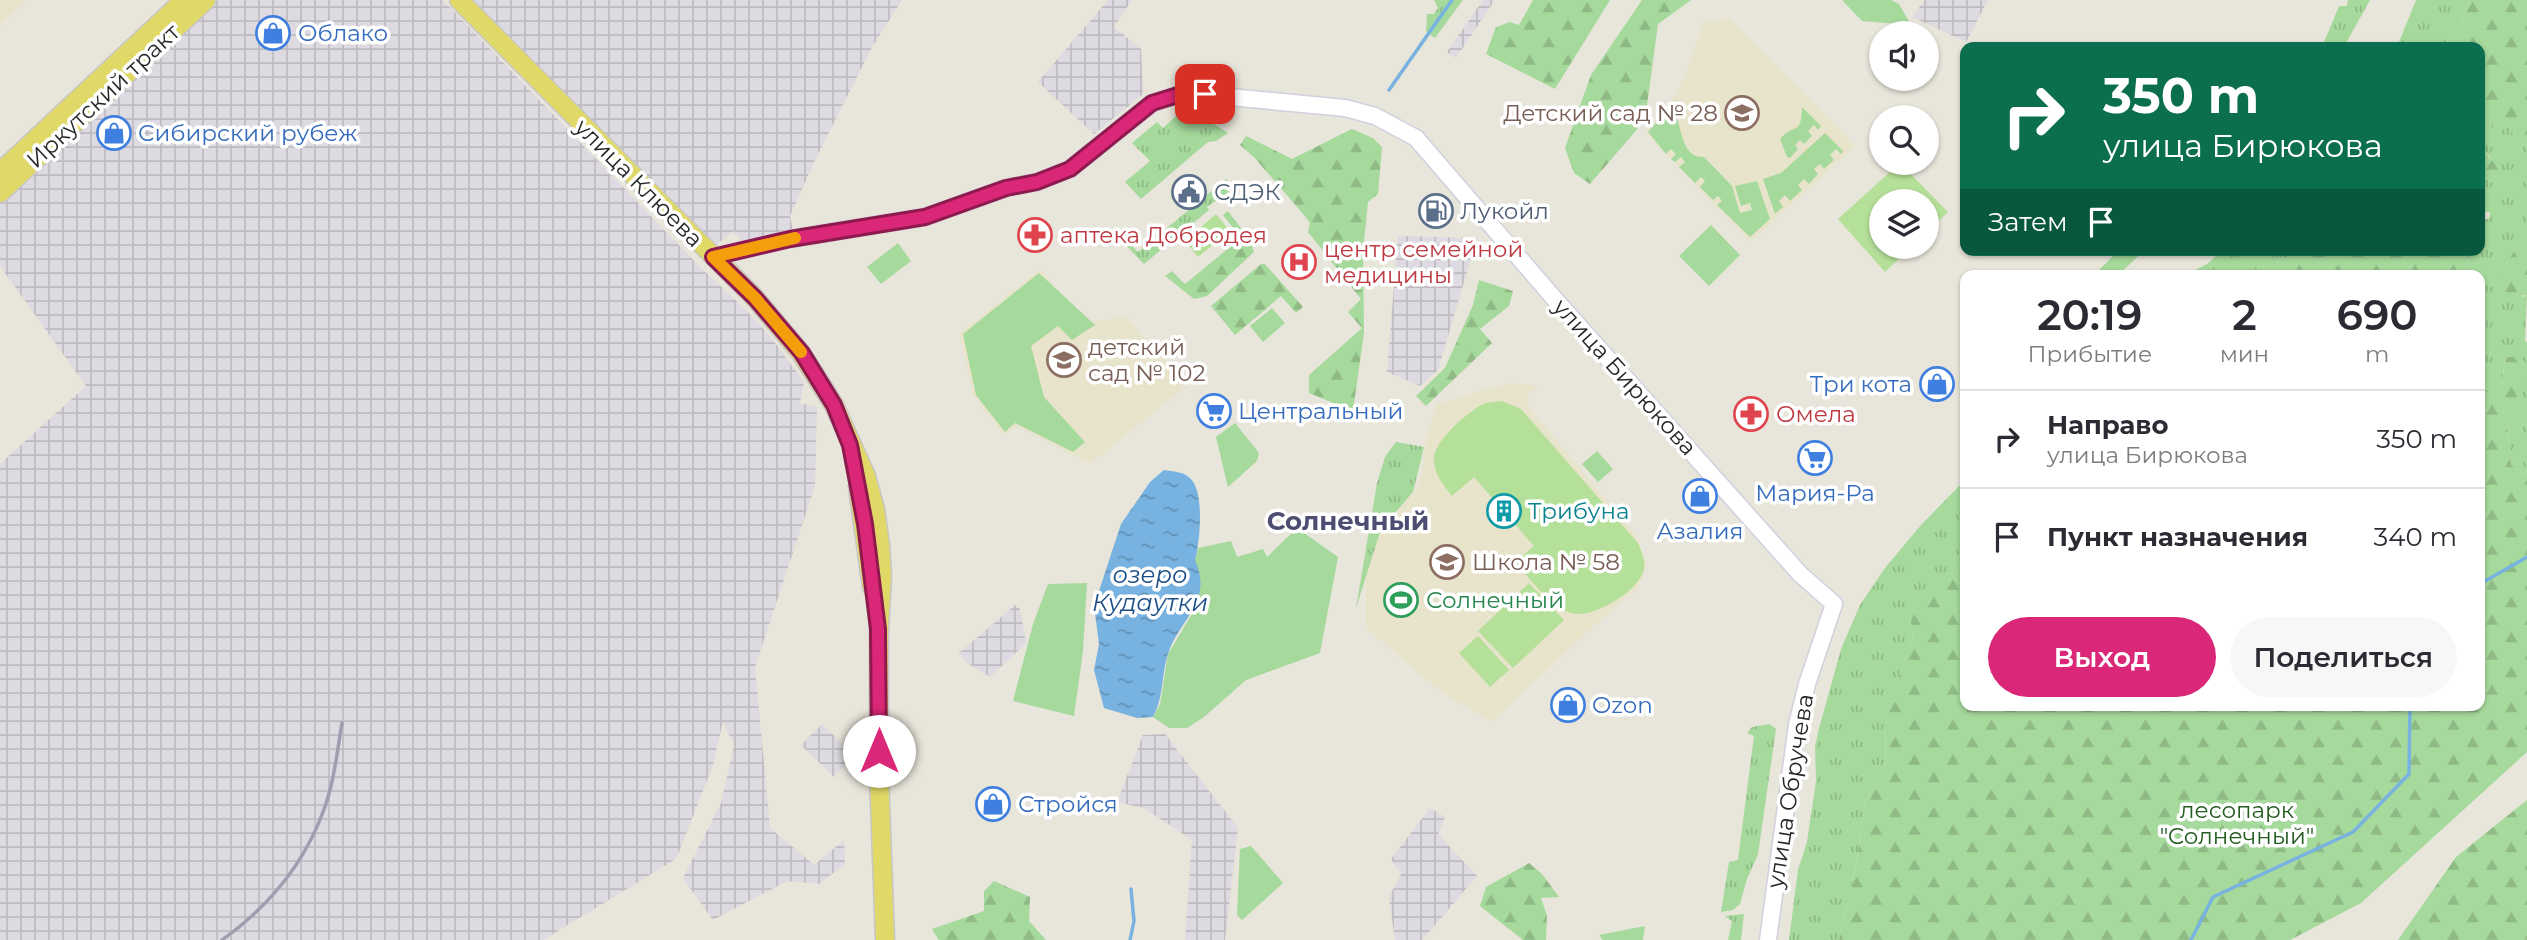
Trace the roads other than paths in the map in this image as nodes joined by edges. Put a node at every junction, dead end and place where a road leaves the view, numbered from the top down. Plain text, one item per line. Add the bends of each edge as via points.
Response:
1 (184, 0) edge
2 (206, 0) edge
3 (459, 0) edge
4 (0, 172) edge
5 (0, 193) edge
6 (713, 257) junction
7 (1834, 604) joint
8 (885, 940) edge
9 (1768, 940) edge

1 - 4 main road, Иркутский тракт
2 - 5 main road, Иркутский тракт
3 - 6 main road, улица Клюева
6 - 7 street, улица Бирюкова via 925,217 1006,188 1044,180 1070,169 1152,103 1181,94 1345,108 1375,116 1416,138 1800,574
6 - 8 main road, улица Клюева via 802,353 834,405 866,476 878,522
7 - 9 street, улица Обручева via 1797,725

